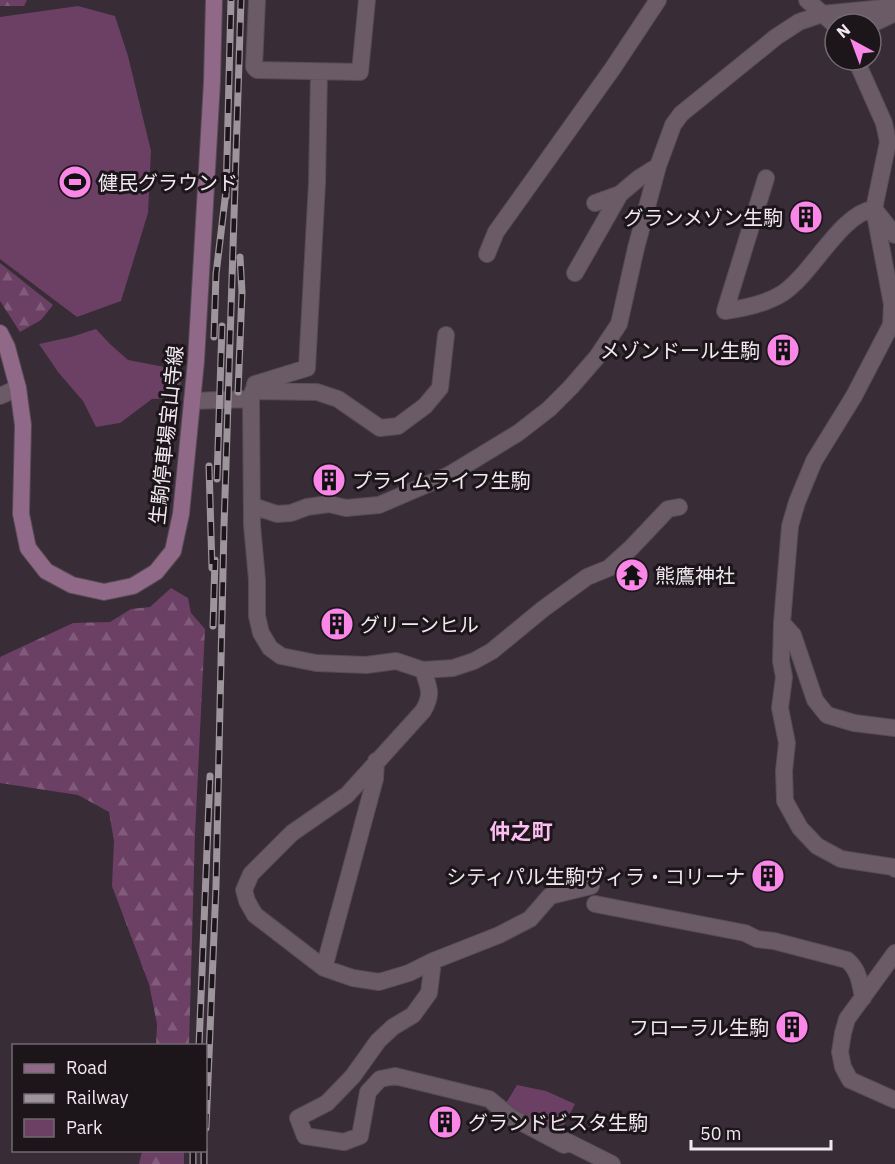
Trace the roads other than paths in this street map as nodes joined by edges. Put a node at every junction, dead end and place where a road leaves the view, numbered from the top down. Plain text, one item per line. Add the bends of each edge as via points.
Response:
1 (214, 0) edge
2 (257, 0) edge
3 (367, 0) edge
4 (658, 0) edge
5 (808, 0) edge
6 (895, 3) edge
7 (822, 14) junction
8 (319, 72) junction
9 (861, 72) edge
10 (658, 166) junction
11 (766, 178) dead end
12 (620, 194) junction
13 (595, 203) dead end
14 (874, 209) junction
15 (895, 235) edge
16 (487, 255) dead end
17 (575, 273) dead end
18 (0, 333) edge
19 (446, 335) dead end
20 (18, 388) junction
21 (252, 395) junction
22 (0, 396) edge
23 (192, 401) junction
24 (253, 506) junction
25 (679, 507) dead end
26 (782, 622) junction
27 (423, 670) junction
28 (895, 728) edge
29 (376, 761) junction
30 (895, 869) edge
31 (591, 886) dead end
32 (595, 904) dead end
33 (895, 953) edge
34 (433, 961) junction
35 (324, 968) junction
36 (863, 998) junction
37 (895, 1100) edge
38 (612, 1164) edge

1 - 23 main road, 生駒停車場宝山寺線
2 - 8 street via 254,67
3 - 8 street via 360,72
4 - 16 street via 496,232
5 - 7 street
6 - 7 street via 883,8
7 - 10 street via 799,22 776,37 681,114
8 - 21 street via 307,368 255,384
9 - 14 street via 884,123 888,142
10 - 12 street
10 - 24 street via 619,324 597,357 549,409 449,476 379,505 346,508 329,504 277,514
11 - 14 street via 725,311 750,307 783,293 813,265 842,228 862,211
12 - 13 street
12 - 17 street
14 - 15 street
14 - 26 street via 892,304 891,325 814,461 797,502 790,526
18 - 20 main road, 生駒停車場宝山寺線
19 - 21 street via 440,388 425,406 398,426 380,428 338,399 317,392
20 - 22 street
20 - 23 main road, 生駒停車場宝山寺線 via 24,425 21,514 28,548 46,571 72,585 104,592 133,586 156,572 173,551 182,514
21 - 23 street
21 - 24 street
24 - 27 street via 257,616 270,648 281,656 316,663 366,665 396,661
25 - 27 street via 668,509 609,568 587,577 560,596 492,651 453,668
26 - 28 street via 793,634 815,700 827,715
26 - 30 street via 780,708 787,743 785,801 800,828 817,846 842,859
27 - 29 street via 430,698 423,711
29 - 35 street via 375,779
29 - 35 street via 347,795 292,833 262,862 244,890 255,915
31 - 34 street via 550,896 530,919
32 - 36 street via 745,933 847,960 858,975
33 - 36 street
34 - 35 street via 380,982
34 - 38 street via 429,993 421,1005 378,1041 327,1103 298,1118 305,1136 344,1142 360,1136 368,1092 380,1079 395,1076 489,1099 511,1117
36 - 37 street via 847,1019 840,1052 843,1067 850,1080

